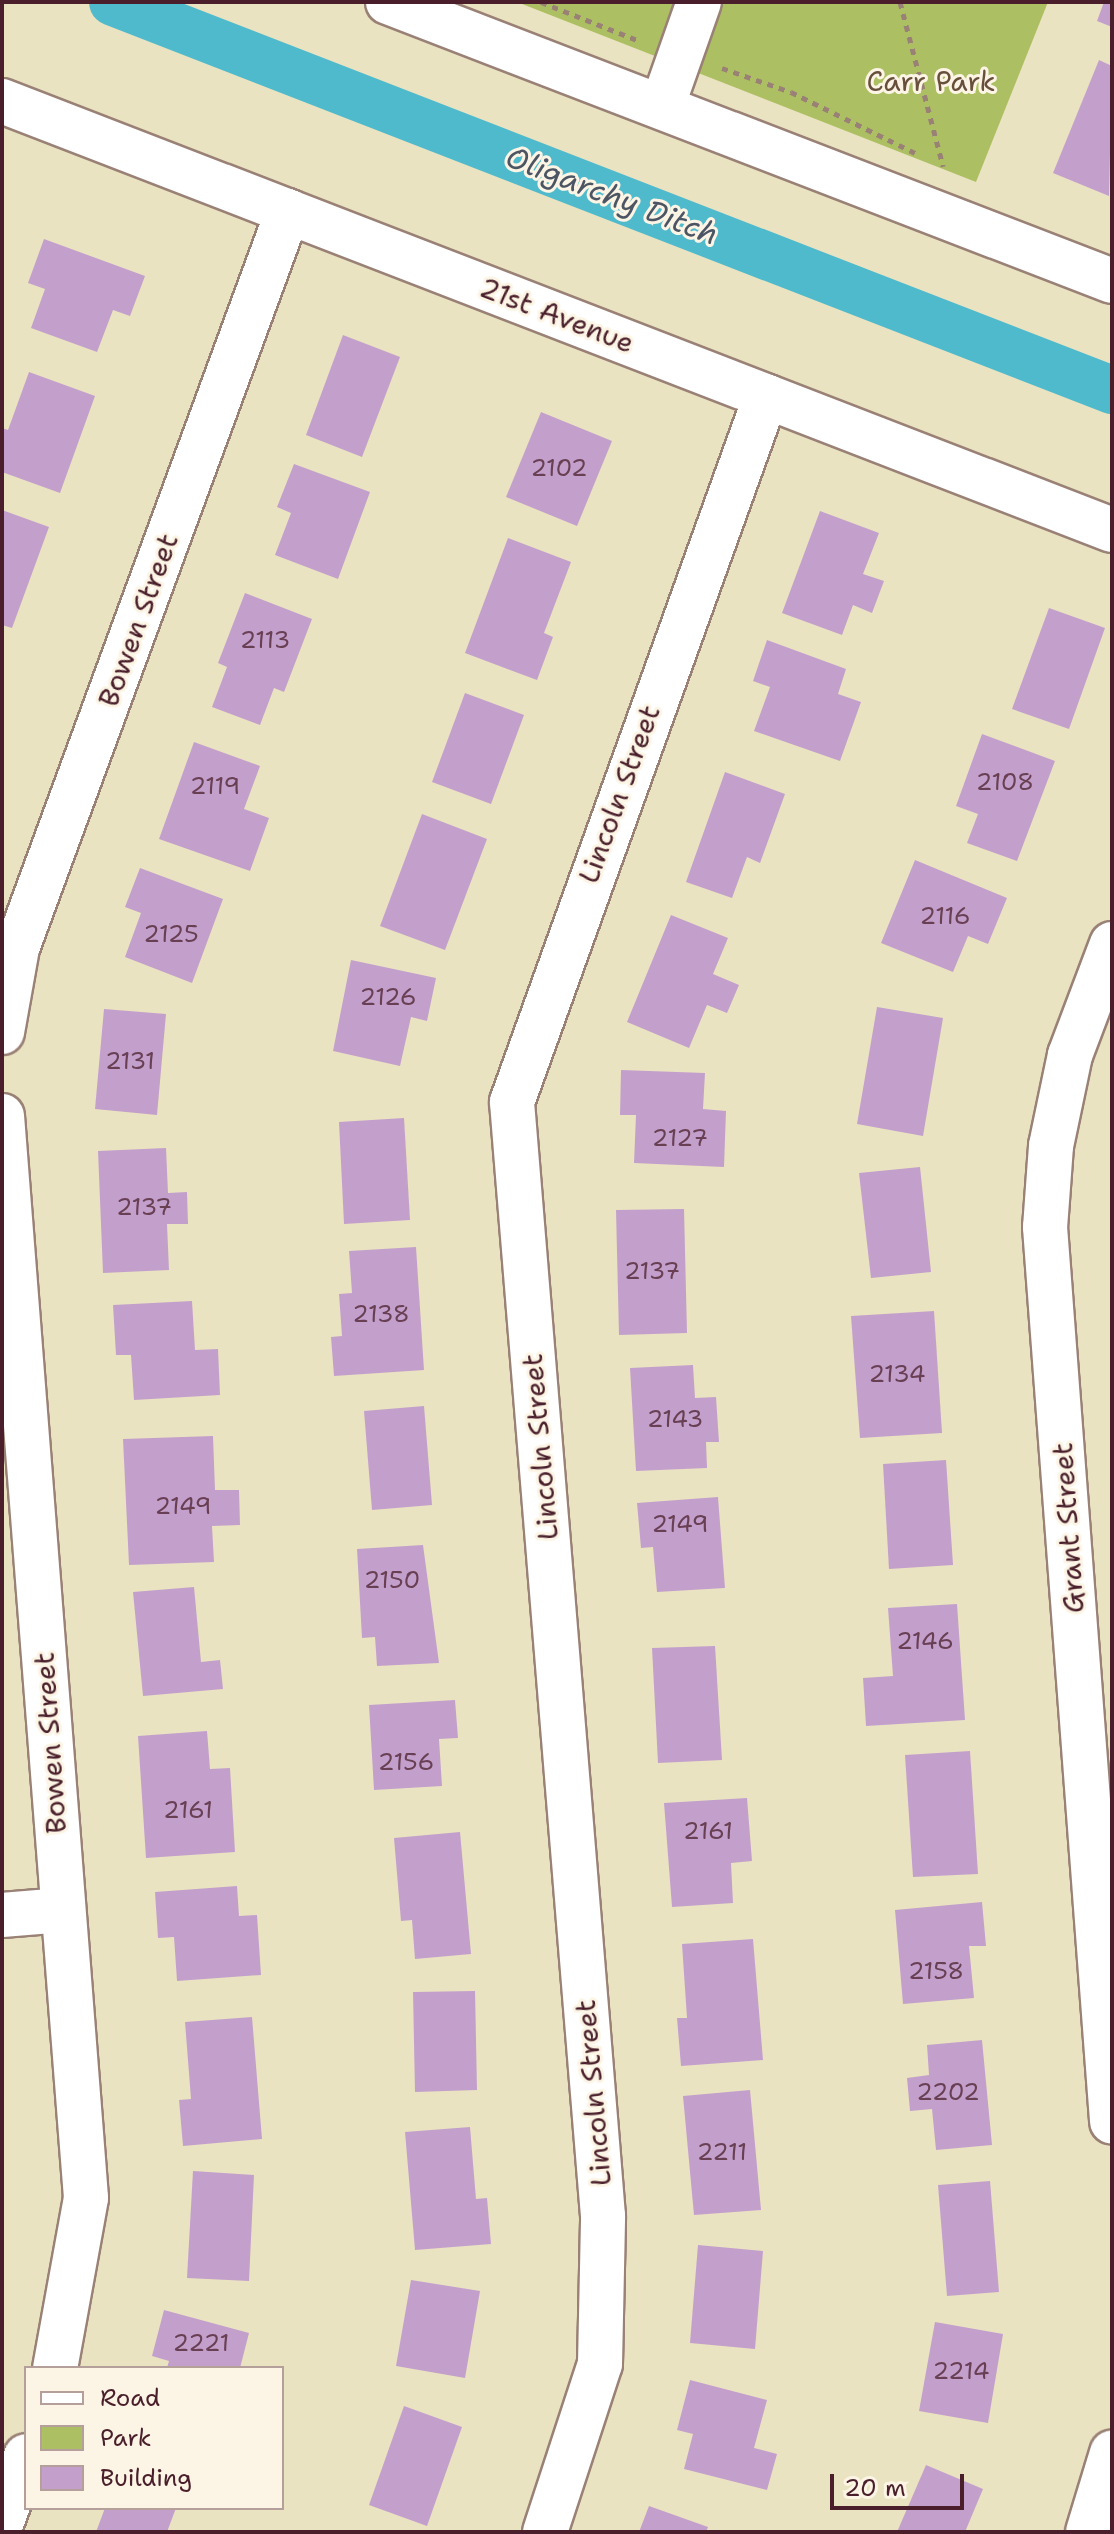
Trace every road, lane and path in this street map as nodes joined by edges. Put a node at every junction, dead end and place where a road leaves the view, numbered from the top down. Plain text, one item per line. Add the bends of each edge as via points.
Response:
1 (388, 2) edge
2 (541, 2) edge
3 (699, 2) edge
4 (900, 2) edge
5 (647, 44) dead end
6 (707, 63) dead end
7 (2, 101) edge
8 (662, 107) junction
9 (940, 165) junction
10 (954, 171) dead end
11 (288, 211) junction
12 (1112, 281) edge
13 (766, 396) junction
14 (1112, 530) edge
15 (1112, 944) edge
16 (2, 1032) edge
17 (2, 1116) edge
18 (11, 1348) edge
19 (63, 1910) junction
20 (2, 1915) edge
21 (1112, 2121) edge
22 (55, 2366) edge
23 (1112, 2453) edge
24 (24, 2461) edge
25 (2, 2521) edge
26 (545, 2532) edge
27 (1088, 2532) edge

1 - 8 street
2 - 5 path
3 - 8 street
4 - 9 path
6 - 9 path via 791,92
7 - 11 street, 21st Avenue
8 - 12 street
9 - 10 path
11 - 13 street, 21st Avenue
11 - 16 street, Bowen Street via 17,948
13 - 14 street, 21st Avenue
13 - 26 street, Lincoln Street via 512,1102 603,2216 600,2364
15 - 21 street, Grant Street via 1070,1055 1051,1146 1045,1227
17 - 18 street, Bowen Street
18 - 19 street, Bowen Street
19 - 20 street
19 - 22 street, Bowen Street via 86,2198
23 - 27 street
24 - 25 street

